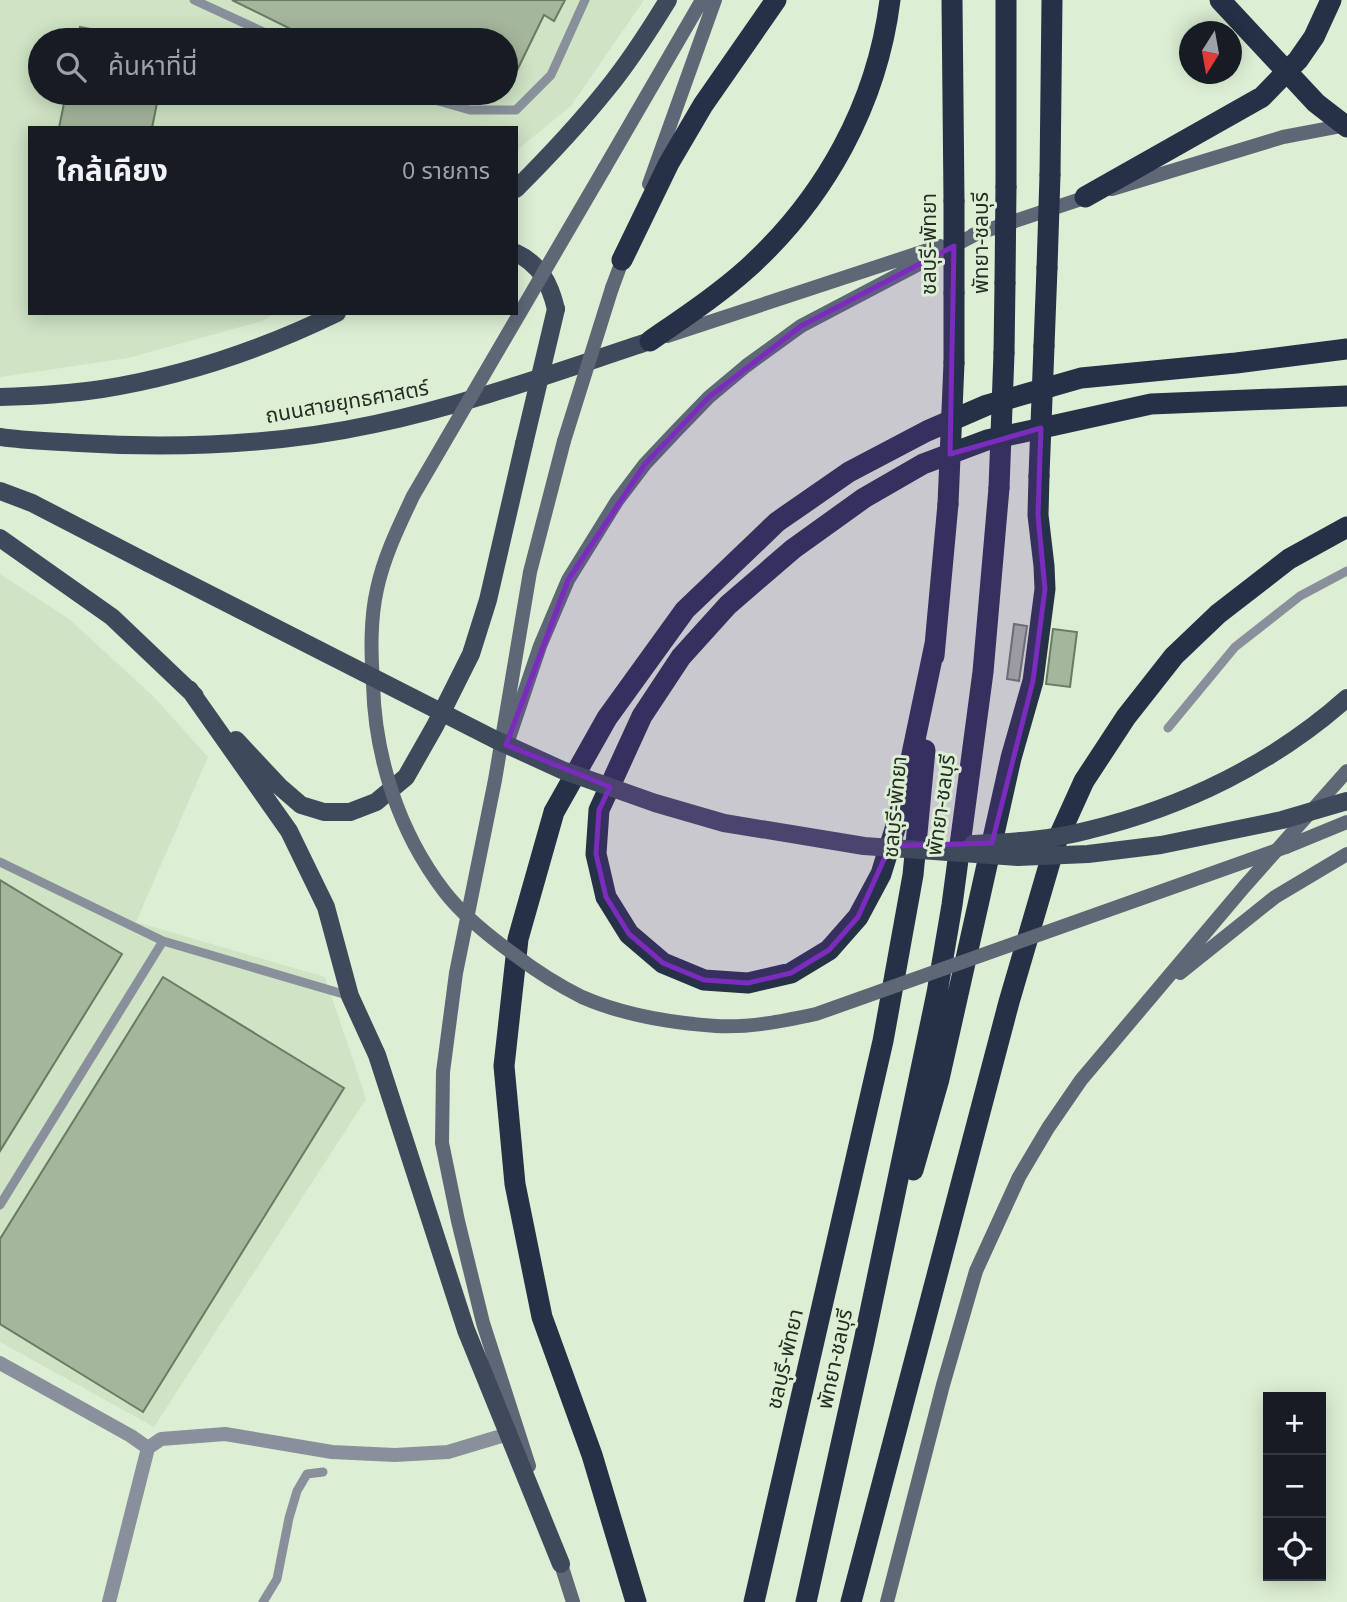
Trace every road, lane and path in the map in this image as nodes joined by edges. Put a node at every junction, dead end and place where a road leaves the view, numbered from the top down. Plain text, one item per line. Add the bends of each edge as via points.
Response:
1 (194, 0) edge
2 (585, 0) edge
3 (668, 0) edge
4 (702, 0) edge
5 (715, 0) edge
6 (776, 0) edge
7 (890, 0) edge
8 (952, 0) edge
9 (1006, 0) edge
10 (1052, 0) edge
11 (1220, 0) edge
12 (1331, 0) edge
13 (255, 28) edge
14 (452, 105) edge
15 (1347, 126) edge
16 (518, 187) edge
17 (1085, 197) junction
18 (980, 232) junction
19 (518, 254) edge
20 (622, 260) junction
21 (333, 315) edge
22 (650, 341) junction
23 (1347, 349) edge
24 (1236, 363) junction
25 (1347, 363) edge
26 (1347, 396) edge
27 (0, 397) edge
28 (0, 437) edge
29 (0, 491) edge
30 (1347, 527) edge
31 (0, 538) edge
32 (1347, 571) edge
33 (935, 644) junction
34 (189, 689) junction
35 (1347, 698) edge
36 (1168, 728) dead end
37 (1347, 771) edge
38 (495, 779) junction
39 (1347, 801) edge
40 (1347, 822) edge
41 (864, 846) junction
42 (1347, 854) edge
43 (0, 862) edge
44 (163, 942) junction
45 (1157, 991) junction
46 (350, 996) junction
47 (0, 1205) edge
48 (864, 1341) junction
49 (0, 1363) edge
50 (508, 1434) junction
51 (148, 1448) junction
52 (323, 1472) dead end
53 (561, 1564) junction
54 (109, 1602) edge
55 (263, 1602) edge
56 (573, 1602) edge
57 (636, 1602) edge
58 (754, 1602) edge
59 (806, 1602) edge
60 (851, 1602) edge
61 (887, 1602) edge

1 - 13 lane
2 - 14 lane via 551,75 516,110 470,110
3 - 16 main road via 608,88
4 - 40 main road, bridge via 413,496 389,546 377,591 371,645 374,710 385,772 411,839 445,892 485,933 539,973 583,997 670,1021 718,1026 771,1024 816,1014
5 - 20 main road
6 - 20 highway via 703,105
7 - 22 highway via 871,86 841,154 797,217 748,268
8 - 33 highway, ชลบุรี-พัทยา, bridge via 954,363 948,504
9 - 48 highway, พัทยา-ชลบุรี, bridge via 1004,353 999,488 983,672 937,993
10 - 48 highway, bridge via 1038,515 1045,589 1033,681 1011,758 939,1079
11 - 15 highway, bridge via 1316,103
12 - 17 highway via 1298,60 1262,97
15 - 17 main road via 1283,137
17 - 18 main road
18 - 22 main road
18 - 38 main road via 801,326 709,397 645,464 568,580 540,646
19 - 34 main road, bridge via 541,272 552,289 556,309 488,600 471,654 405,777 376,802 351,812 324,812 301,804
20 - 38 main road, bridge via 564,441 530,572
21 - 27 main road via 244,353 176,373 103,389
22 - 28 main road, ถนนสายยุทธศาสตร์ via 447,406 296,439 202,446
23 - 24 highway
24 - 25 highway
24 - 57 highway via 1081,379 1000,401 927,431 849,472 777,522 685,610 607,718 554,812 518,939 504,1066 515,1184 542,1317 592,1455
26 - 33 highway via 1151,404 987,440 923,464 793,548 728,605 681,657 642,716 599,810 596,854 603,886 629,934 663,963 704,980 748,984 791,973 829,950 858,917 881,874 899,816
29 - 41 main road, bridge via 33,503 562,770 724,823
30 - 60 highway via 1289,559 1218,614 1174,656 1084,781 1055,845 1009,1002
31 - 34 main road via 112,617
32 - 36 lane via 1300,596 1235,647
33 - 58 highway, ชลบุรี-พัทยา via 913,874 885,1028
34 - 46 main road via 289,831 326,907
35 - 41 main road, bridge via 1276,752 1220,784 1154,812 1088,831 1017,842
37 - 45 main road
38 - 53 main road via 456,973 443,1072 442,1143 483,1323
39 - 41 main road, bridge via 1269,823 1088,854 1018,857
42 - 45 main road via 1275,897
43 - 44 lane
44 - 46 lane
44 - 47 lane
45 - 61 main road via 1081,1080 1019,1177 996,1224 976,1271 943,1385
46 - 50 main road via 377,1055 467,1330
48 - 59 highway, พัทยา-ชลบุรี
49 - 51 street
50 - 51 street via 448,1452 395,1455 332,1452 225,1434 161,1439
50 - 53 main road
51 - 54 street
52 - 55 lane via 307,1474 298,1491 276,1579
53 - 56 main road

